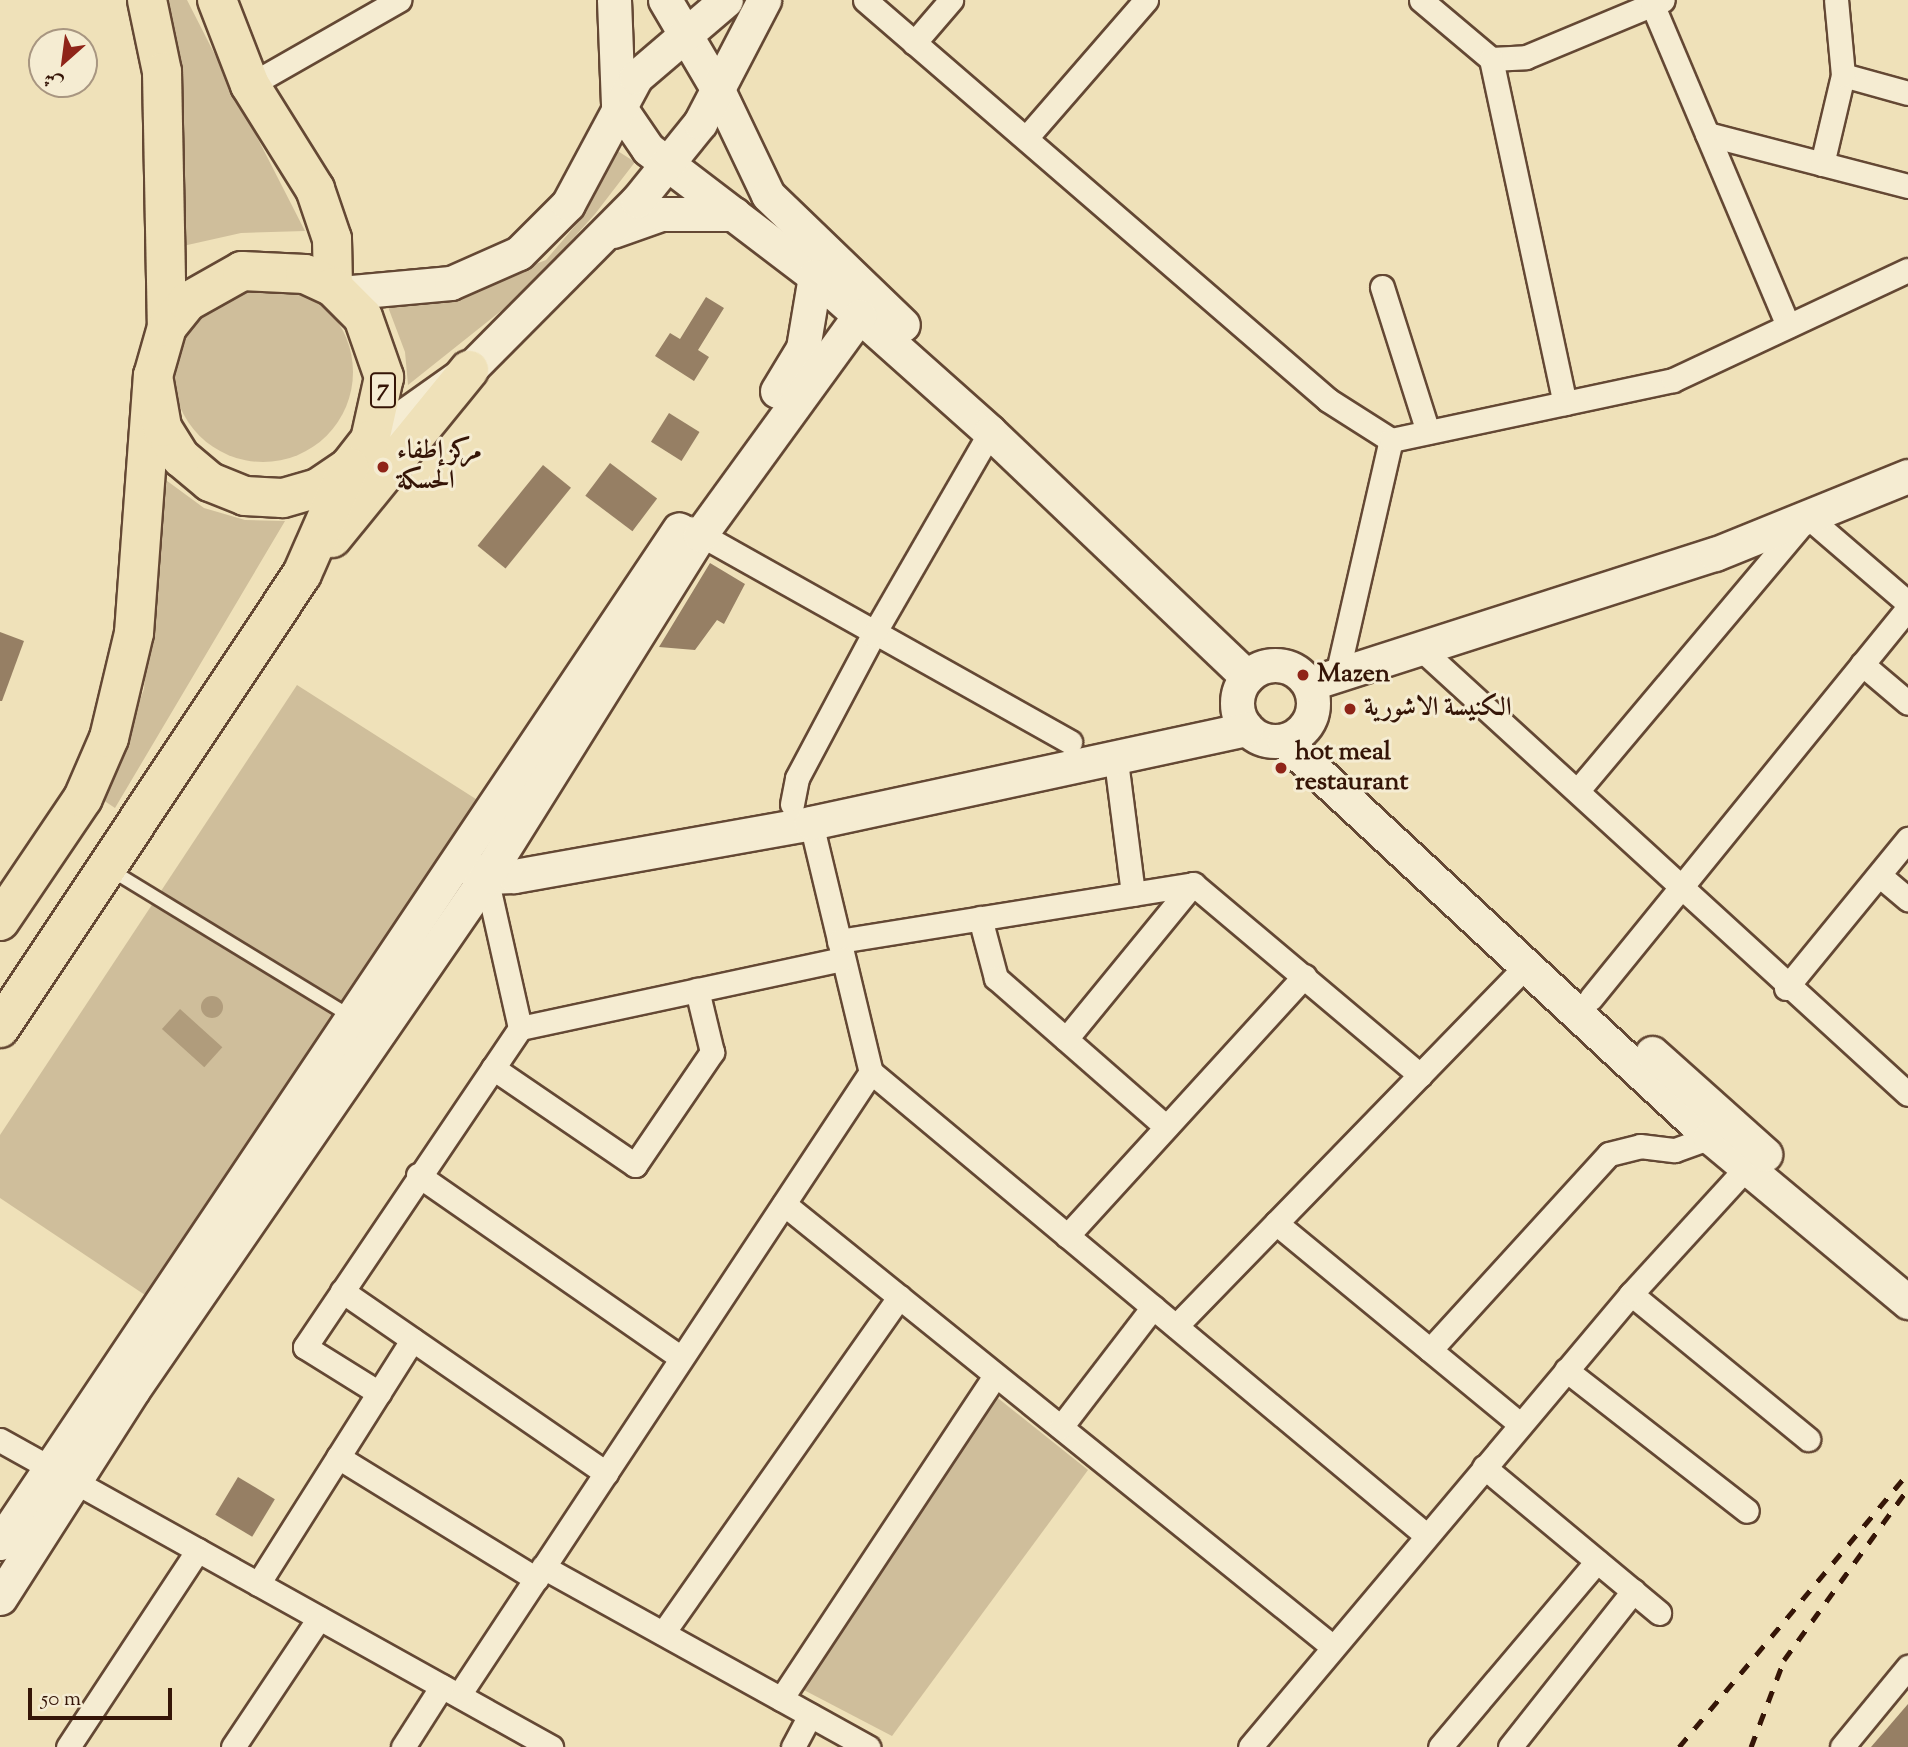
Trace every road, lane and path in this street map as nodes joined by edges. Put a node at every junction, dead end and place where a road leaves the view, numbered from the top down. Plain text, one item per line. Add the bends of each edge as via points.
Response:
1 (147, 0) edge
2 (217, 0) edge
3 (399, 0) edge
4 (614, 0) edge
5 (665, 0) edge
6 (726, 0) edge
7 (764, 0) edge
8 (865, 0) edge
9 (951, 0) edge
10 (1146, 0) edge
11 (1421, 0) edge
12 (1836, 0) edge
13 (1658, 3) edge
14 (683, 36) junction
15 (914, 44) junction
16 (1491, 59) junction
17 (1843, 75) junction
18 (250, 85) junction
19 (718, 90) junction
20 (1908, 93) edge
21 (618, 105) junction
22 (1707, 134) junction
23 (1026, 138) junction
24 (1822, 164) junction
25 (667, 167) junction
26 (1908, 187) edge
27 (734, 214) junction
28 (602, 237) junction
29 (1908, 270) edge
30 (815, 276) junction
31 (1382, 287) dead end
32 (337, 290) junction
33 (859, 316) junction
34 (1788, 326) junction
35 (167, 327) junction
36 (469, 370) junction
37 (153, 376) junction
38 (1565, 403) junction
39 (990, 432) junction
40 (1428, 432) junction
41 (1391, 440) junction
42 (359, 453) junction
43 (1908, 476) edge
44 (1808, 517) junction
45 (691, 529) junction
46 (302, 575) junction
47 (1908, 606) edge
48 (873, 635) junction
49 (1420, 648) junction
50 (1862, 664) junction
51 (1258, 671) junction
52 (1323, 679) junction
53 (1908, 703) edge
54 (1243, 721) junction
55 (1293, 736) junction
56 (1070, 742) junction
57 (1115, 753) junction
58 (1578, 790) junction
59 (802, 814) junction
60 (1908, 839) edge
61 (462, 851) junction
62 (105, 867) junction
63 (492, 867) junction
64 (1879, 875) junction
65 (1193, 884) junction
66 (1684, 884) junction
67 (1133, 894) junction
68 (1908, 899) edge
69 (980, 918) junction
70 (0, 921) edge
71 (841, 950) junction
72 (1525, 967) junction
73 (1304, 976) junction
74 (1786, 988) junction
75 (697, 990) junction
76 (1591, 998) junction
77 (351, 1017) junction
78 (0, 1028) edge
79 (520, 1028) junction
80 (1066, 1039) junction
81 (493, 1068) junction
82 (871, 1072) junction
83 (1420, 1075) junction
84 (1908, 1094) edge
85 (1166, 1127) junction
86 (1710, 1137) junction
87 (1755, 1159) junction
88 (418, 1175) junction
89 (784, 1204) junction
90 (1276, 1223) junction
91 (1067, 1236) junction
92 (1908, 1282) edge
93 (342, 1291) junction
94 (1631, 1294) junction
95 (899, 1297) junction
96 (1908, 1302) edge
97 (1153, 1307) junction
98 (1176, 1326) junction
99 (412, 1340) junction
100 (1430, 1350) junction
101 (681, 1358) junction
102 (1566, 1370) junction
103 (995, 1376) junction
104 (379, 1392) junction
105 (1520, 1424) junction
106 (1061, 1427) junction
107 (1808, 1438) dead end
108 (0, 1440) edge
109 (338, 1457) junction
110 (1484, 1467) junction
111 (606, 1473) junction
112 (61, 1474) junction
113 (1747, 1511) dead end
114 (1426, 1535) junction
115 (0, 1543) edge
116 (198, 1550) junction
117 (1597, 1561) junction
118 (540, 1573) junction
119 (258, 1584) junction
120 (1633, 1591) junction
121 (0, 1598) edge
122 (1659, 1613) dead end
123 (320, 1618) junction
124 (663, 1633) junction
125 (1333, 1647) junction
126 (1908, 1667) edge
127 (450, 1691) junction
128 (781, 1699) junction
129 (810, 1715) junction
130 (68, 1747) edge
131 (233, 1747) edge
132 (403, 1747) edge
133 (551, 1747) edge
134 (793, 1747) edge
135 (868, 1747) edge
136 (1250, 1747) edge
137 (1440, 1747) edge
138 (1510, 1747) edge
139 (1842, 1747) edge

1 - 35 highway via 162,72
2 - 18 highway
3 - 18 street
4 - 21 street
5 - 14 street
6 - 14 street
7 - 19 street
8 - 15 street
9 - 15 street
10 - 23 street
11 - 16 street
12 - 17 street
13 - 16 street via 1526,57
13 - 22 street
14 - 19 street
14 - 21 street via 650,62
15 - 23 street
16 - 38 street
17 - 20 street
17 - 24 street
18 - 32 highway via 315,189 332,239
19 - 25 street
19 - 51 street via 745,156 783,213
21 - 25 street
21 - 32 street via 568,204 519,253 451,283
22 - 24 street
22 - 34 street
23 - 41 street via 1328,400
24 - 26 street
25 - 27 street
25 - 28 street
27 - 28 street via 661,214
27 - 30 street
28 - 36 street
29 - 34 street
30 - 33 street
30 - 45 street via 797,364
31 - 40 street
32 - 35 highway via 273,268 242,271 195,295
32 - 42 highway, 7 via 378,346 382,399
33 - 39 street
33 - 45 street
34 - 38 street via 1673,380
35 - 37 highway
36 - 42 street
36 - 46 highway
37 - 42 highway via 162,427 181,458 210,482 245,496 282,498 318,488
37 - 70 highway via 138,603 113,726 83,797
38 - 40 street
39 - 48 street
39 - 51 street
40 - 41 street
41 - 52 street
42 - 46 highway, 7
43 - 44 street
44 - 47 street
44 - 49 street via 1715,554
44 - 58 street
45 - 48 street
45 - 61 street
45 - 63 street
46 - 62 highway, 7
47 - 50 street
48 - 56 street
48 - 59 street via 797,778
49 - 52 street
49 - 58 street
50 - 53 street
50 - 66 street
51 - 52 street via 1296,670
51 - 54 street
52 - 55 street via 1313,713
54 - 55 street via 1264,740
54 - 56 street
54 - 57 street
55 - 72 street
55 - 76 street
56 - 59 street
57 - 59 street
57 - 67 street
58 - 66 street
59 - 63 street
59 - 71 street
60 - 64 street
61 - 63 street
61 - 77 street
62 - 77 lane
62 - 78 highway, 7
63 - 79 street
63 - 112 street
64 - 68 street
64 - 74 street
65 - 67 street
65 - 73 street
65 - 80 street
66 - 74 street
66 - 76 street
67 - 69 street
69 - 71 street
69 - 80 street via 996,978
71 - 75 street
71 - 82 street
72 - 83 street
72 - 86 street
73 - 83 street
73 - 85 street
74 - 84 street
75 - 79 street
75 - 81 street via 712,1052 635,1165
76 - 87 street
77 - 112 street
79 - 81 street
80 - 85 street
81 - 88 street
82 - 89 street
82 - 91 street
83 - 90 street
85 - 91 street
86 - 87 street
86 - 100 street via 1675,1150 1640,1146 1609,1154
87 - 92 street
87 - 94 street
87 - 96 street
88 - 93 street
88 - 101 street
89 - 95 street
89 - 101 street
90 - 98 street
90 - 100 street
91 - 97 street
93 - 99 street
93 - 104 street via 305,1348
94 - 102 street
94 - 107 street
95 - 103 street
95 - 124 street
97 - 98 street
97 - 106 street
98 - 114 street
99 - 104 street
99 - 111 street
100 - 105 street
101 - 111 street
102 - 105 street
102 - 113 street
103 - 106 street
103 - 128 street
104 - 109 street
105 - 110 street
106 - 125 street
108 - 112 street
109 - 118 street
109 - 119 street
110 - 114 street
110 - 117 street
111 - 118 street
112 - 115 street
112 - 116 street
112 - 121 street
114 - 125 street
116 - 119 street
116 - 130 street
117 - 120 street
117 - 137 street
118 - 124 street
118 - 127 street
119 - 123 street
120 - 122 street
120 - 138 street
123 - 127 street
123 - 131 street
124 - 128 street
125 - 136 street
126 - 139 street
127 - 132 street
127 - 133 street
128 - 129 street
129 - 134 street
129 - 135 street

